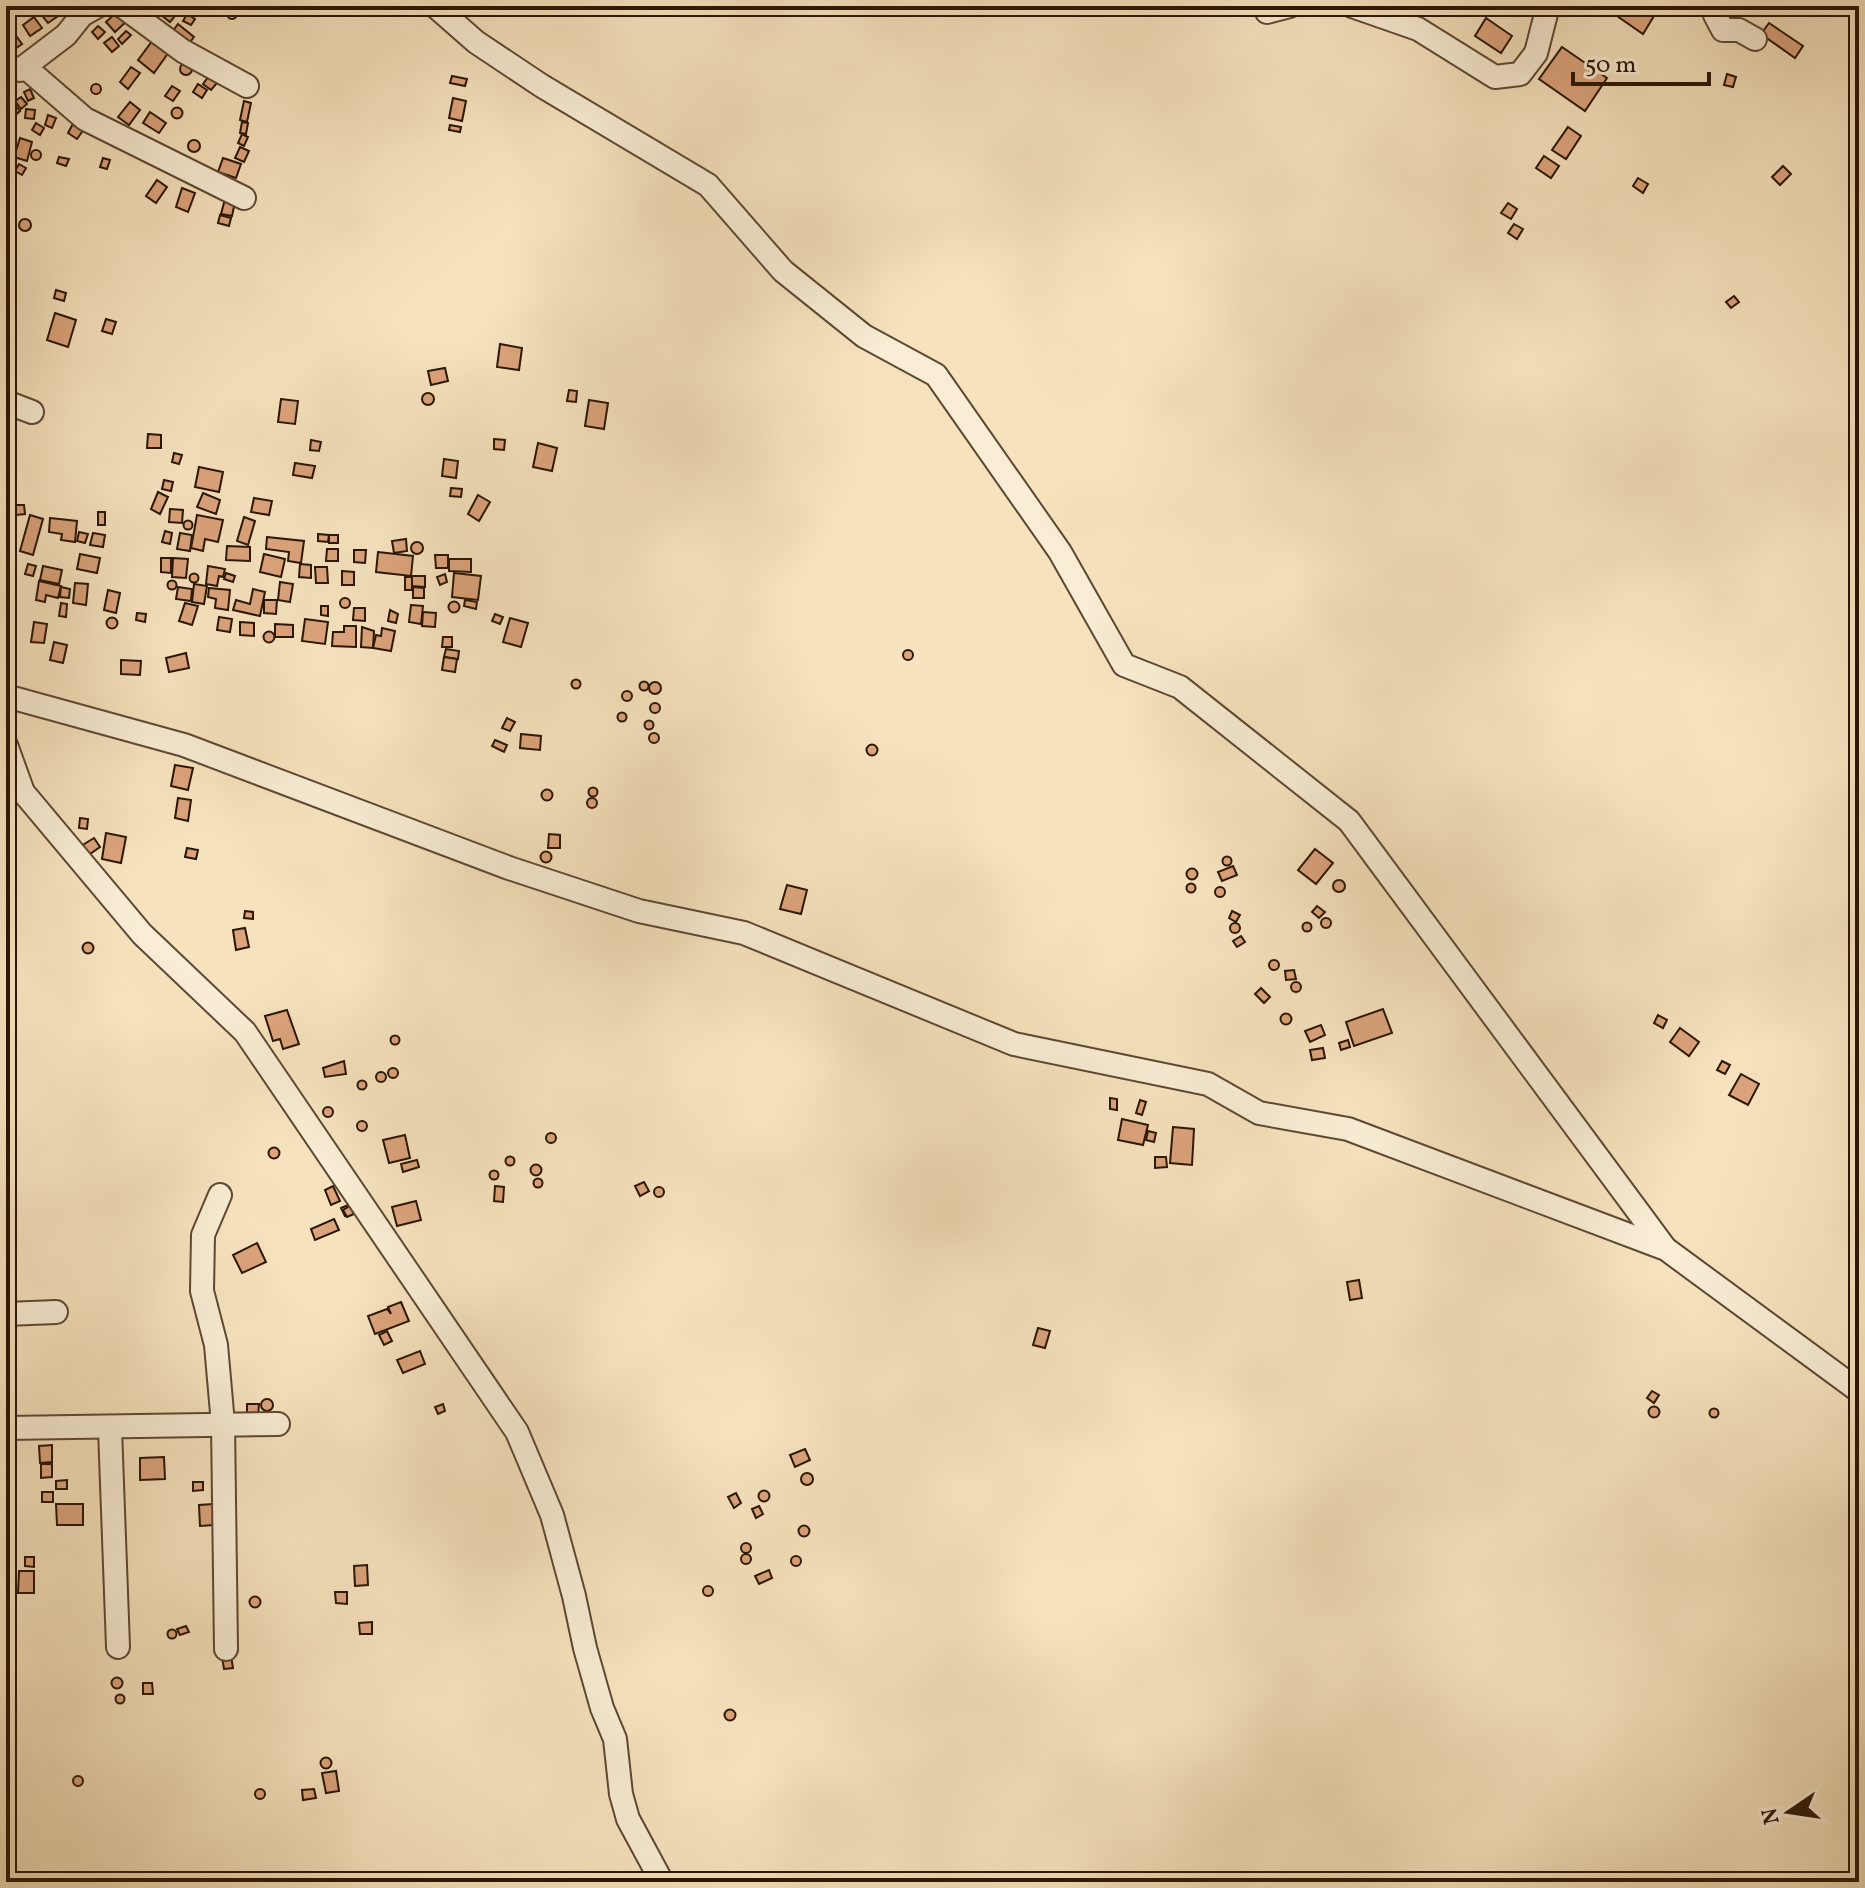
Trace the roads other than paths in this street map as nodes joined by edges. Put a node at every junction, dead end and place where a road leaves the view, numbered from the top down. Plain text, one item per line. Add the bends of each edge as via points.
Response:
1 (98, 6) edge
2 (122, 6) edge
3 (435, 6) edge
4 (1290, 6) edge
5 (1352, 6) edge
6 (1548, 6) edge
7 (1720, 6) edge
8 (1267, 12) dead end
9 (1755, 39) dead end
10 (15, 66) edge
11 (247, 86) dead end
12 (244, 198) dead end
13 (6, 402) edge
14 (32, 412) dead end
15 (6, 696) edge
16 (6, 745) edge
17 (220, 1195) dead end
18 (1666, 1249) junction
19 (56, 1312) dead end
20 (6, 1314) edge
21 (1859, 1391) edge
22 (223, 1424) junction
23 (278, 1424) dead end
24 (6, 1428) edge
25 (110, 1429) dead end
26 (118, 1647) dead end
27 (226, 1649) dead end
28 (662, 1882) edge

1 - 10 street via 82,15 66,35
2 - 11 street via 183,51
3 - 18 street via 476,42 542,86 708,185 783,271 864,336 936,375 1060,552 1124,665 1180,687 1349,821
4 - 8 street
5 - 6 street via 1418,29 1495,77 1520,74 1536,53
7 - 9 street via 1715,15 1723,30 1739,30
10 - 12 street via 85,119
13 - 14 street
15 - 18 street via 184,745 509,868 639,911 744,933 1014,1044 1208,1084 1259,1113 1348,1129
16 - 28 street via 23,792 142,934 245,1032 517,1432 552,1515 585,1648 615,1739 628,1819
17 - 22 street via 203,1235 202,1291 216,1345
18 - 21 street
19 - 20 street
22 - 23 street
22 - 24 street
22 - 27 street
25 - 26 street

